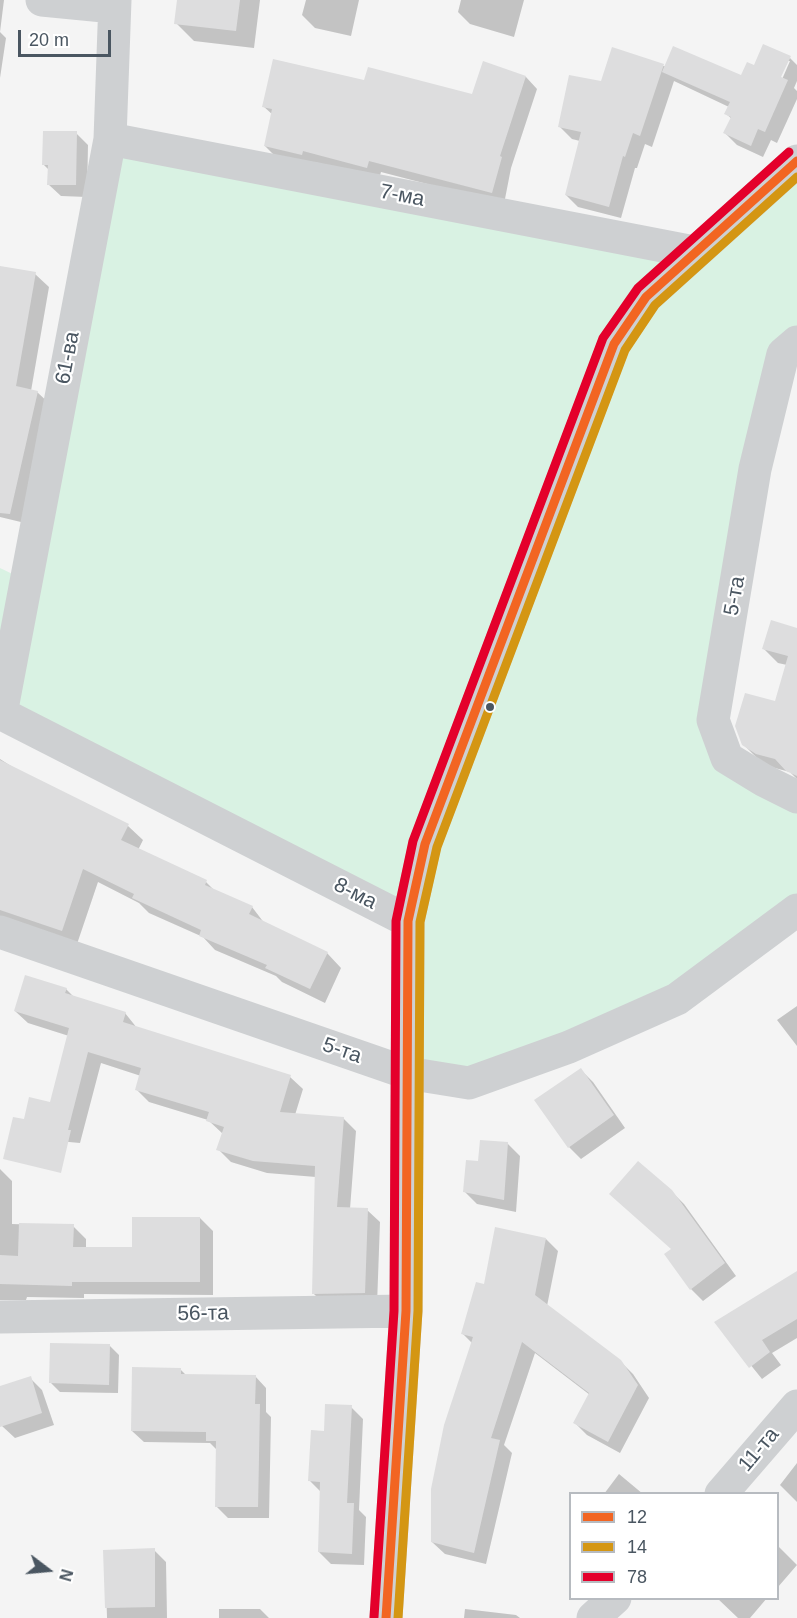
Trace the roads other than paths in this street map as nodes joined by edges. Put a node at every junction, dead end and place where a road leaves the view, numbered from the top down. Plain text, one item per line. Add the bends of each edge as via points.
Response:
1 (42, 0) edge
2 (114, 4) edge
3 (110, 139) junction
4 (797, 160) edge
5 (694, 252) junction
6 (790, 348) edge
7 (13, 574) edge
8 (1, 714) edge
9 (797, 797) edge
10 (408, 921) junction
11 (793, 922) edge
12 (0, 932) edge
13 (407, 1073) junction
14 (406, 1311) junction
15 (0, 1317) edge
16 (797, 1406) edge
17 (723, 1492) edge
18 (614, 1600) edge
19 (386, 1618) edge
20 (593, 1618) edge

1 - 2 street
2 - 3 street, 61-ва
3 - 5 street, 7-ма
3 - 7 street, 61-ва
4 - 5 street
5 - 10 street via 646,297 614,344 425,844
6 - 9 street, 5-та via 755,469 713,720 727,758
7 - 8 street, 61-ва
8 - 10 street, 8-ма
10 - 13 street
11 - 13 street, 5-та via 677,999 569,1047 469,1083
12 - 13 street, 5-та
13 - 14 street
14 - 15 street, 56-та
14 - 19 street
16 - 17 street, 11-та
18 - 20 street

